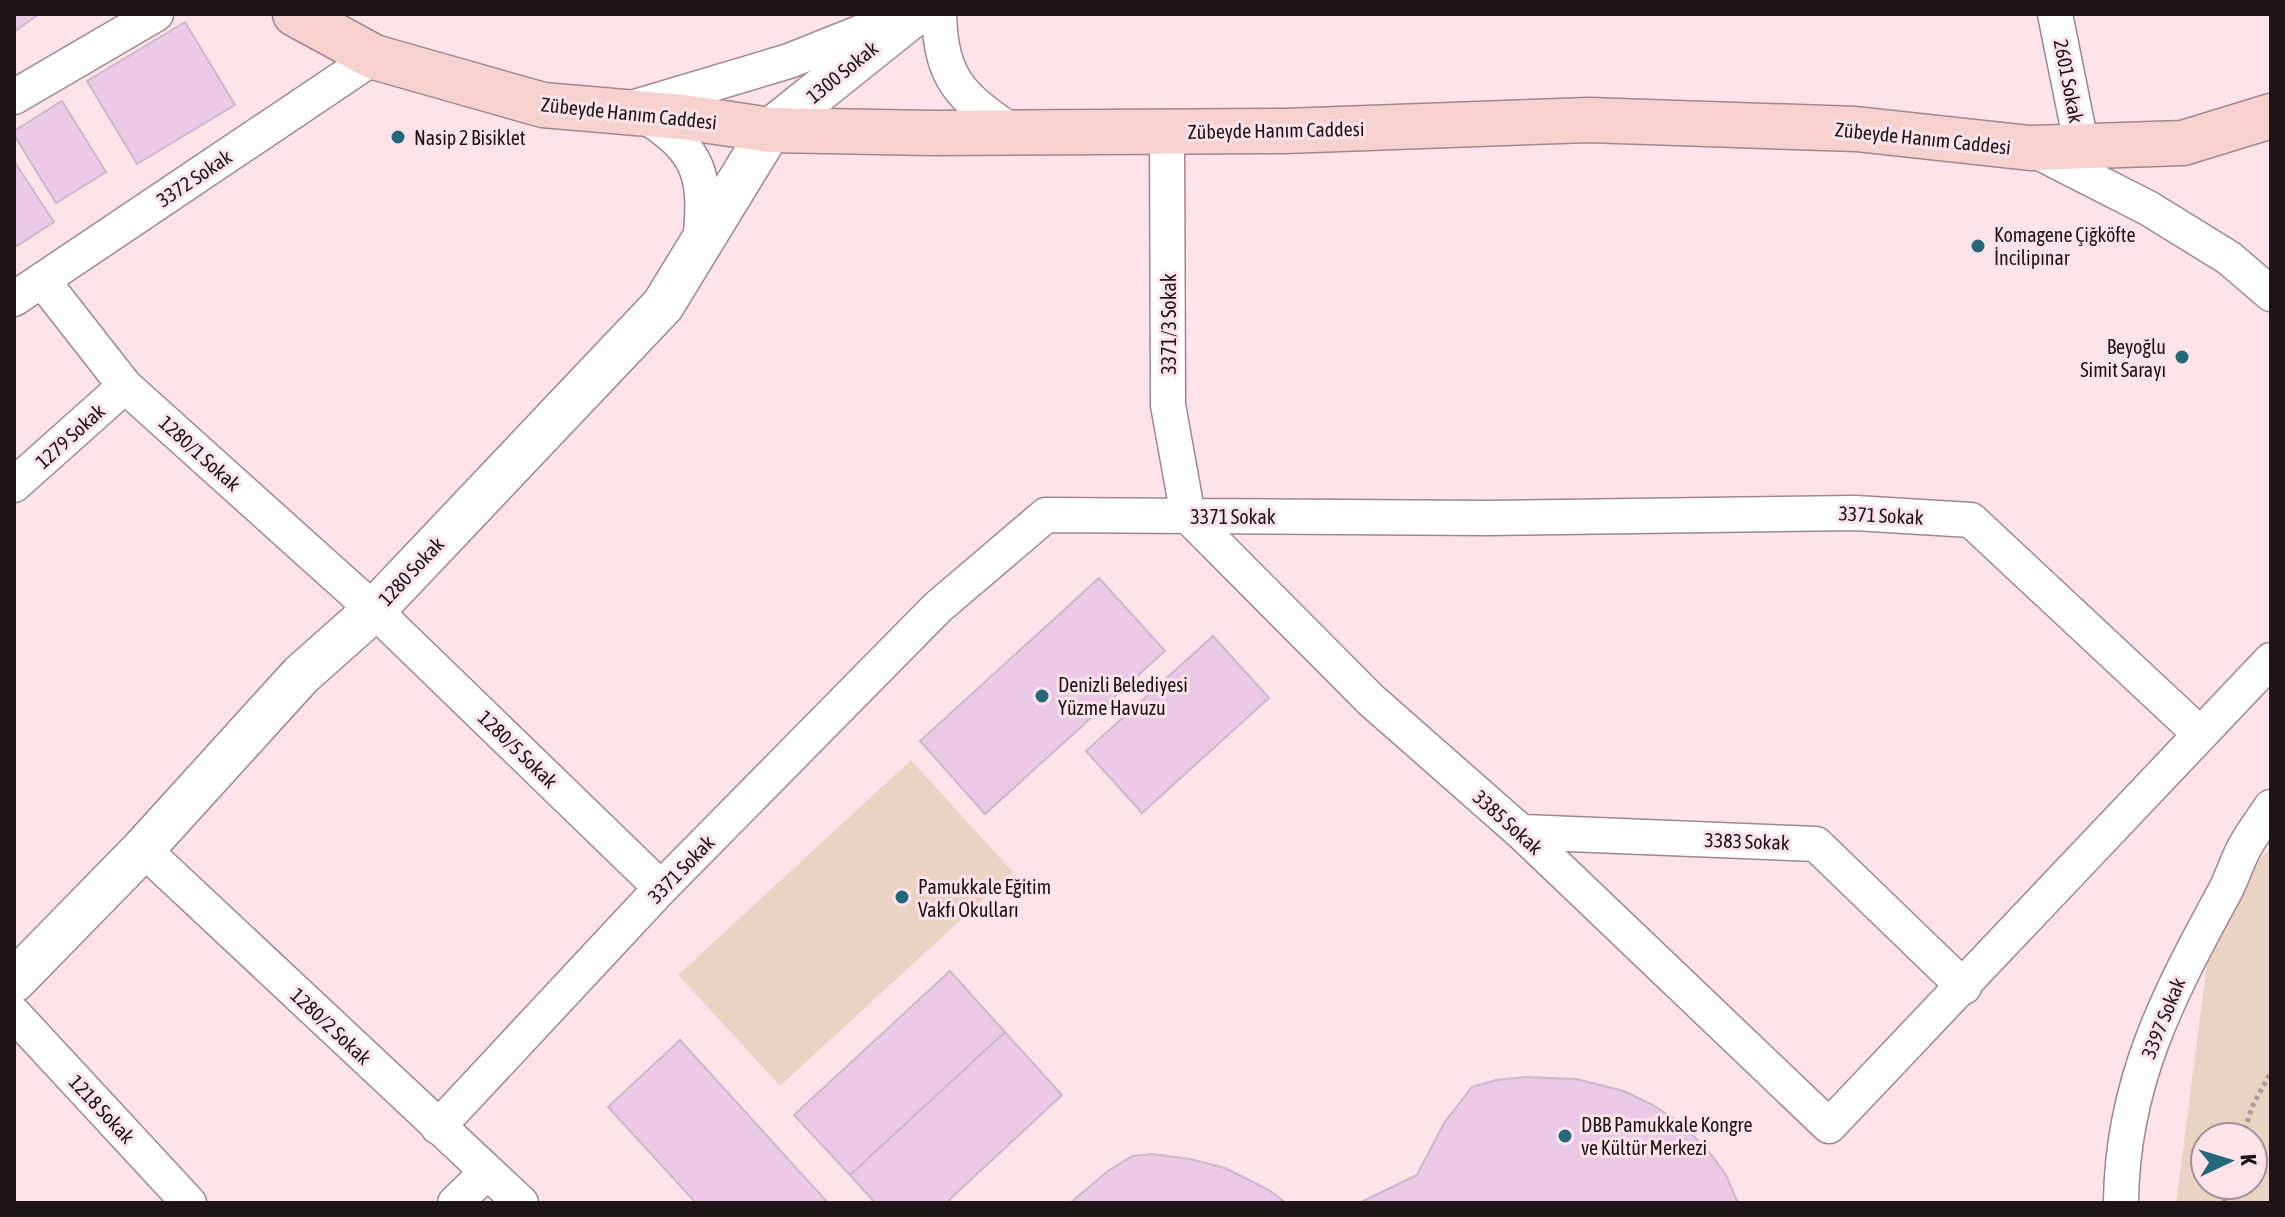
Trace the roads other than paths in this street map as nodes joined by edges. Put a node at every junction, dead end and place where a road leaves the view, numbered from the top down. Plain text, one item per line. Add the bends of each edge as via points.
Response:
1 (156, 14) edge
2 (295, 14) edge
3 (906, 14) edge
4 (915, 14) edge
5 (939, 14) edge
6 (2055, 14) edge
7 (374, 57) junction
8 (14, 97) edge
9 (631, 113) junction
10 (2271, 116) edge
11 (770, 130) junction
12 (1167, 132) junction
13 (1014, 133) junction
14 (2030, 148) junction
15 (2082, 148) junction
16 (700, 244) junction
17 (42, 280) junction
18 (2271, 294) edge
19 (14, 299) edge
20 (125, 386) junction
21 (14, 485) edge
22 (1188, 516) junction
23 (374, 610) junction
24 (2271, 660) edge
25 (2200, 734) junction
26 (2271, 807) edge
27 (1521, 832) junction
28 (143, 849) junction
29 (661, 888) junction
30 (14, 981) edge
31 (1964, 987) junction
32 (14, 1014) edge
33 (438, 1127) junction
34 (487, 1172) junction
35 (189, 1203) edge
36 (455, 1203) edge
37 (521, 1203) edge
38 (2121, 1203) edge

1 - 8 street
2 - 7 main road, Zübeyde Hanım Caddesi
3 - 9 street via 789,61
4 - 11 street, 1300 Sokak
5 - 13 street via 947,70 982,110
6 - 15 street, 2601 Sokak
7 - 9 main road, Zübeyde Hanım Caddesi via 543,105
7 - 17 street, 3372 Sokak
9 - 11 main road, Zübeyde Hanım Caddesi
9 - 16 street via 667,129 695,163 704,202
10 - 15 main road, Zübeyde Hanım Caddesi via 2183,143
11 - 13 main road, Zübeyde Hanım Caddesi
11 - 16 street, 1280 Sokak
12 - 13 main road, Zübeyde Hanım Caddesi
12 - 14 main road, Zübeyde Hanım Caddesi via 1589,120 1856,129
12 - 22 street, 3371/3 Sokak via 1168,405
14 - 15 main road, Zübeyde Hanım Caddesi
14 - 18 street via 2148,208 2229,258
16 - 23 street, 1280 Sokak via 663,305
17 - 19 street, 3372 Sokak
17 - 20 street, 1280/1 Sokak
20 - 21 street, 1279 Sokak
20 - 23 street, 1280/1 Sokak
22 - 25 street, 3371 Sokak via 1855,513 1971,520
22 - 27 street, 3385 Sokak via 1371,700
22 - 29 street, 3371 Sokak via 1046,515 938,607
23 - 28 street, 1280 Sokak via 301,675
23 - 29 street, 1280/5 Sokak
24 - 25 street
25 - 31 street
26 - 38 street, 3397 Sokak via 2246,844 2150,1044 2129,1111
27 - 31 street, 3383 Sokak via 1816,844
27 - 31 street, 3385 Sokak via 1829,1126
28 - 30 street, 1280 Sokak
28 - 33 street, 1280/2 Sokak
29 - 33 street, 3371 Sokak
32 - 35 street, 1218 Sokak
33 - 34 street, 1280/2 Sokak
34 - 36 street
34 - 37 street, 1280/2 Sokak

